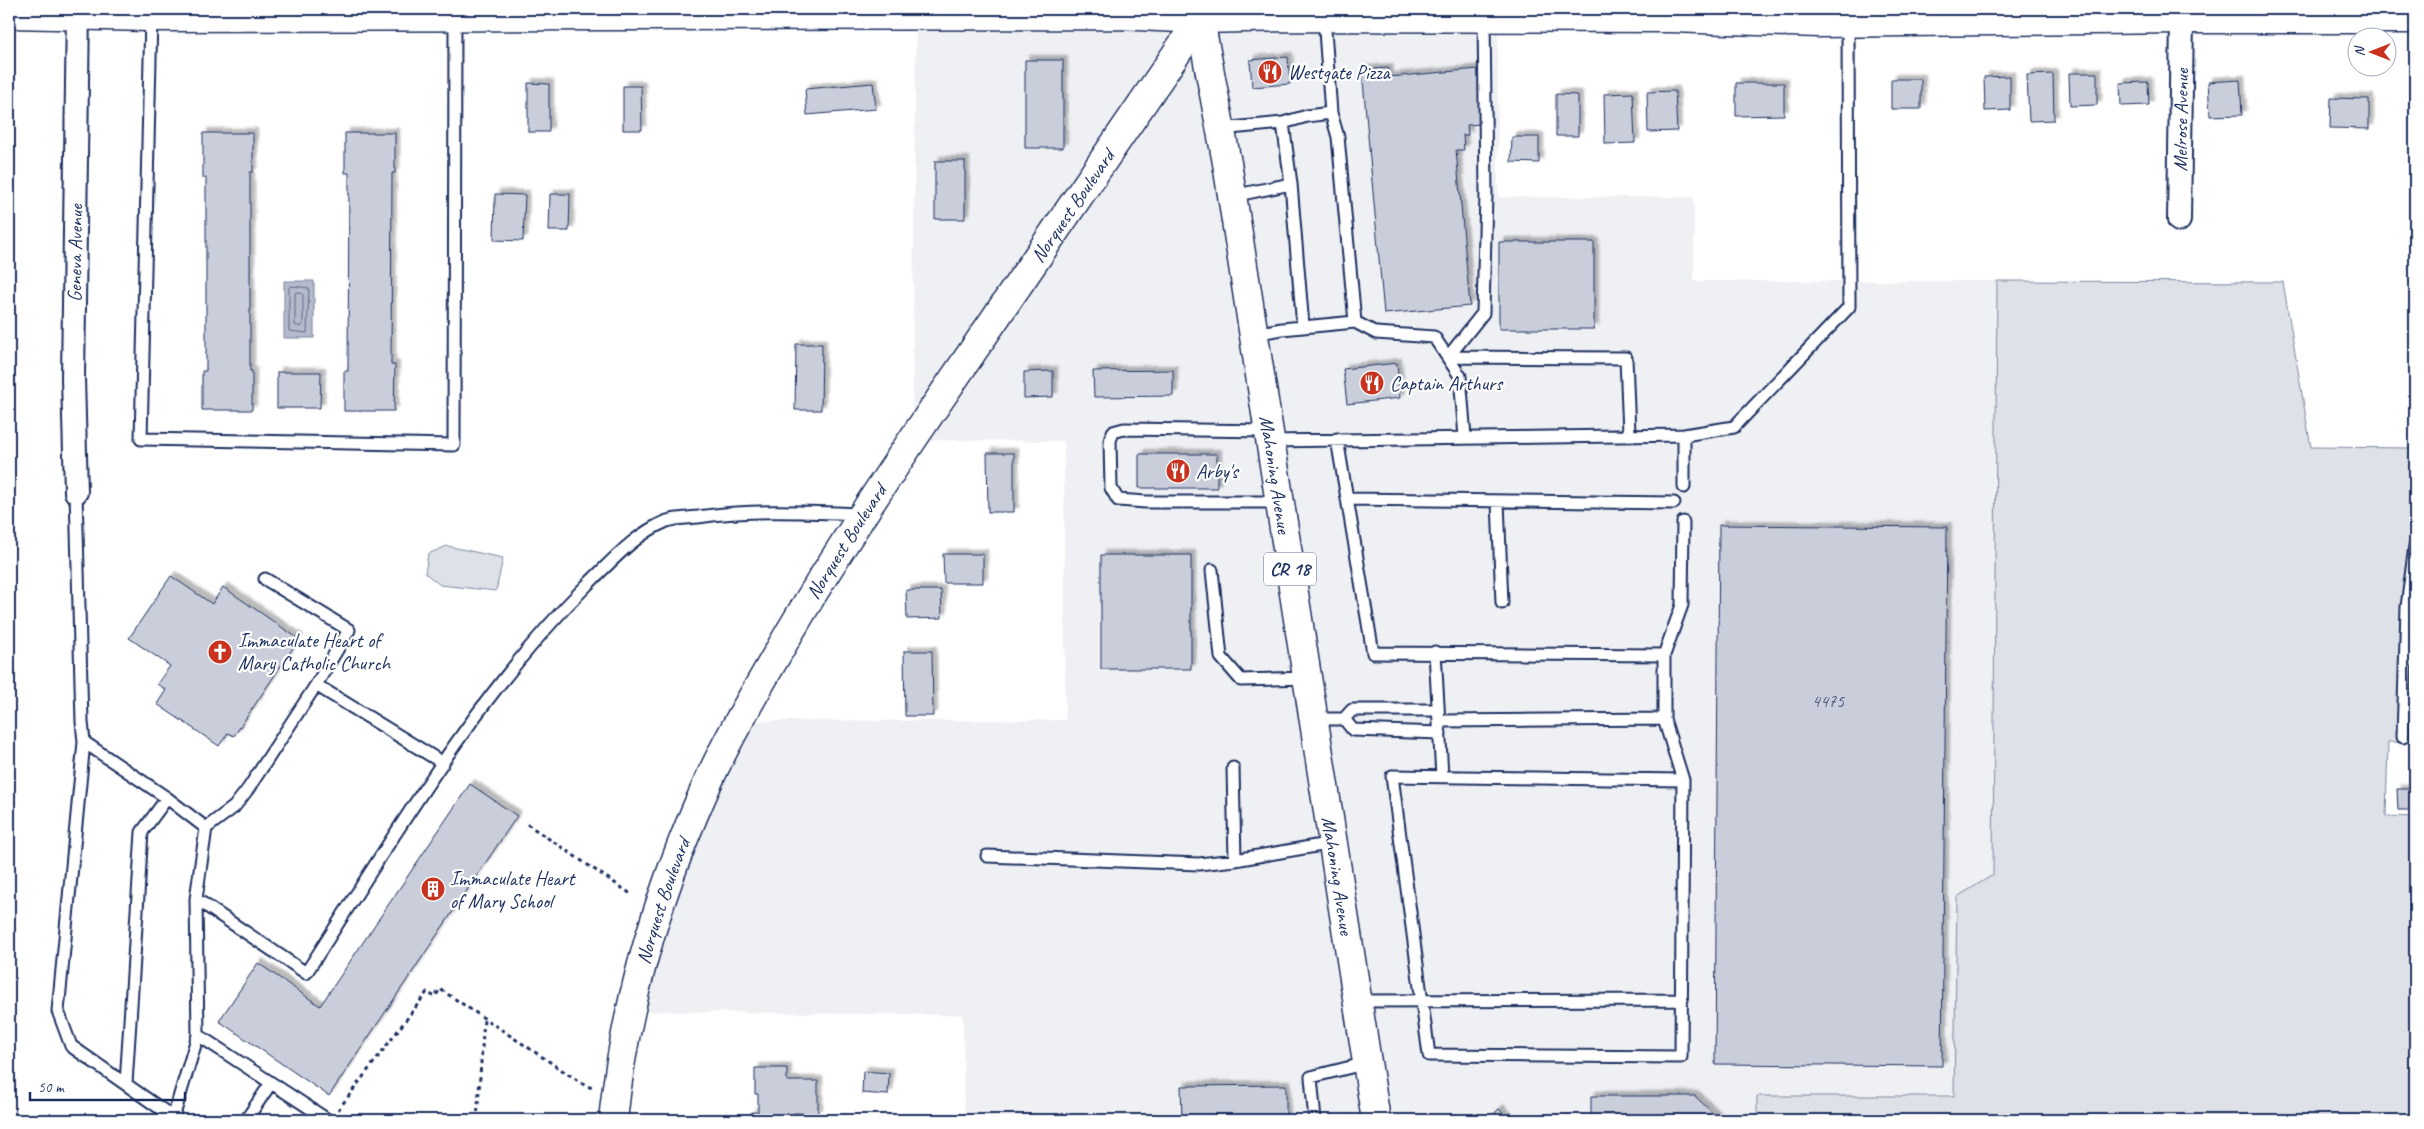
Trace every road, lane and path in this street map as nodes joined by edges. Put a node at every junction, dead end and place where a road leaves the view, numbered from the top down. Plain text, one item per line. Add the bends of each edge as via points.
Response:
1 (78, 12) edge
2 (950, 12) edge
3 (411, 13) edge
4 (645, 13) edge
5 (750, 13) edge
6 (1416, 13) edge
7 (9, 14) edge
8 (1199, 14) edge
9 (455, 16) junction
10 (150, 17) junction
11 (1324, 17) junction
12 (1484, 17) junction
13 (2182, 19) junction
14 (2415, 19) edge
15 (1848, 22) junction
16 (1331, 113) junction
17 (1283, 124) junction
18 (1220, 129) junction
19 (1291, 184) junction
20 (1232, 196) junction
21 (2179, 220) dead end
22 (1355, 322) junction
23 (1303, 327) junction
24 (1253, 334) junction
25 (1448, 357) junction
26 (1629, 434) junction
27 (1684, 435) junction
28 (1269, 436) junction
29 (1465, 436) junction
30 (1337, 439) junction
31 (1684, 487) dead end
32 (76, 492) joint
33 (1348, 499) junction
34 (1498, 501) junction
35 (1280, 502) junction
36 (1674, 503) dead end
37 (864, 514) junction
38 (1683, 522) dead end
39 (2415, 546) edge
40 (1212, 570) dead end
41 (266, 579) dead end
42 (1502, 603) dead end
43 (1435, 652) junction
44 (1664, 655) junction
45 (1307, 678) junction
46 (316, 686) junction
47 (1439, 715) junction
48 (1314, 719) junction
49 (1344, 720) junction
50 (1664, 720) junction
51 (1440, 733) junction
52 (2403, 737) dead end
53 (84, 742) junction
54 (443, 763) junction
55 (1232, 768) dead end
56 (1442, 776) junction
57 (1683, 780) junction
58 (167, 798) junction
59 (527, 824) dead end
60 (206, 828) junction
61 (1333, 843) junction
62 (988, 856) dead end
63 (1235, 860) junction
64 (631, 894) dead end
65 (196, 899) junction
66 (1682, 1000) junction
67 (1358, 1001) junction
68 (1422, 1001) junction
69 (484, 1019) junction
70 (198, 1035) junction
71 (1367, 1063) junction
72 (271, 1083) junction
73 (126, 1084) junction
74 (616, 1092) junction
75 (326, 1117) edge
76 (175, 1119) edge
77 (246, 1120) edge
78 (477, 1120) edge
79 (613, 1120) edge
80 (1315, 1120) edge
81 (1376, 1120) edge

1 - 7 street
1 - 10 street
1 - 32 street, Geneva Avenue via 73,378
2 - 5 street
2 - 8 street
3 - 9 street
3 - 10 street
4 - 5 street
4 - 9 street
6 - 11 street
6 - 12 street
8 - 11 street
8 - 18 street, Mahoning Avenue / CR 18
8 - 37 street, Norquest Boulevard
9 - 10 lane via 454,445 141,439
11 - 16 lane
12 - 15 street
12 - 25 lane via 1486,194 1483,314
13 - 14 street
13 - 15 street
13 - 21 street, Melrose Avenue
15 - 27 lane via 1849,307 1734,427
16 - 17 lane
16 - 22 lane via 1338,138
17 - 18 lane
17 - 19 lane
18 - 20 street, Mahoning Avenue / CR 18
19 - 20 lane
19 - 23 lane
20 - 24 street, Mahoning Avenue / CR 18
22 - 23 lane
22 - 25 lane via 1376,333 1434,337
23 - 24 lane
24 - 28 street, Mahoning Avenue / CR 18
25 - 26 lane via 1626,358
25 - 29 lane via 1460,376
26 - 27 lane
26 - 29 lane
27 - 31 lane
28 - 30 lane
28 - 35 street, Mahoning Avenue / CR 18
28 - 35 lane via 1124,429 1113,432 1110,441 1111,488 1118,500
29 - 30 lane
30 - 33 lane
32 - 53 lane
33 - 34 lane
33 - 43 lane via 1372,653
34 - 36 lane
34 - 42 lane
35 - 45 street, Mahoning Avenue / CR 18
37 - 54 lane via 735,512 668,521 628,545 563,609 482,706
37 - 74 street, Norquest Boulevard via 798,616 746,708 694,813 652,927 631,1011
38 - 44 lane via 1682,605
39 - 52 lane via 2407,606
40 - 45 lane via 1221,657 1241,680
41 - 46 lane via 349,630
43 - 44 lane
43 - 47 lane
44 - 50 lane
45 - 48 street, Mahoning Avenue / CR 18
46 - 54 lane
46 - 60 lane via 248,789 234,807
47 - 49 lane via 1352,710
47 - 50 lane
47 - 51 lane
48 - 49 lane
48 - 61 street, Mahoning Avenue / CR 18
49 - 51 lane via 1353,730
50 - 57 lane
51 - 56 lane
53 - 58 lane
53 - 73 lane via 58,1012 71,1046
54 - 65 lane via 306,973
55 - 63 lane
56 - 57 lane
56 - 68 lane via 1392,776
57 - 66 lane
58 - 60 lane
58 - 73 lane via 142,832
59 - 64 path
60 - 65 lane
61 - 63 lane
61 - 67 street, Mahoning Avenue / CR 18
62 - 63 lane via 1199,864
65 - 70 lane
66 - 68 lane
66 - 68 lane via 1681,1057 1429,1055
67 - 68 lane
67 - 71 street, Mahoning Avenue / CR 18
69 - 74 path via 586,1086
69 - 75 path via 440,989 435,997 427,992
69 - 78 path
70 - 72 lane
70 - 76 lane
71 - 80 lane via 1311,1077
71 - 81 street, Mahoning Avenue / CR 18
72 - 75 lane
72 - 77 lane
73 - 76 lane
74 - 79 street, Norquest Boulevard

